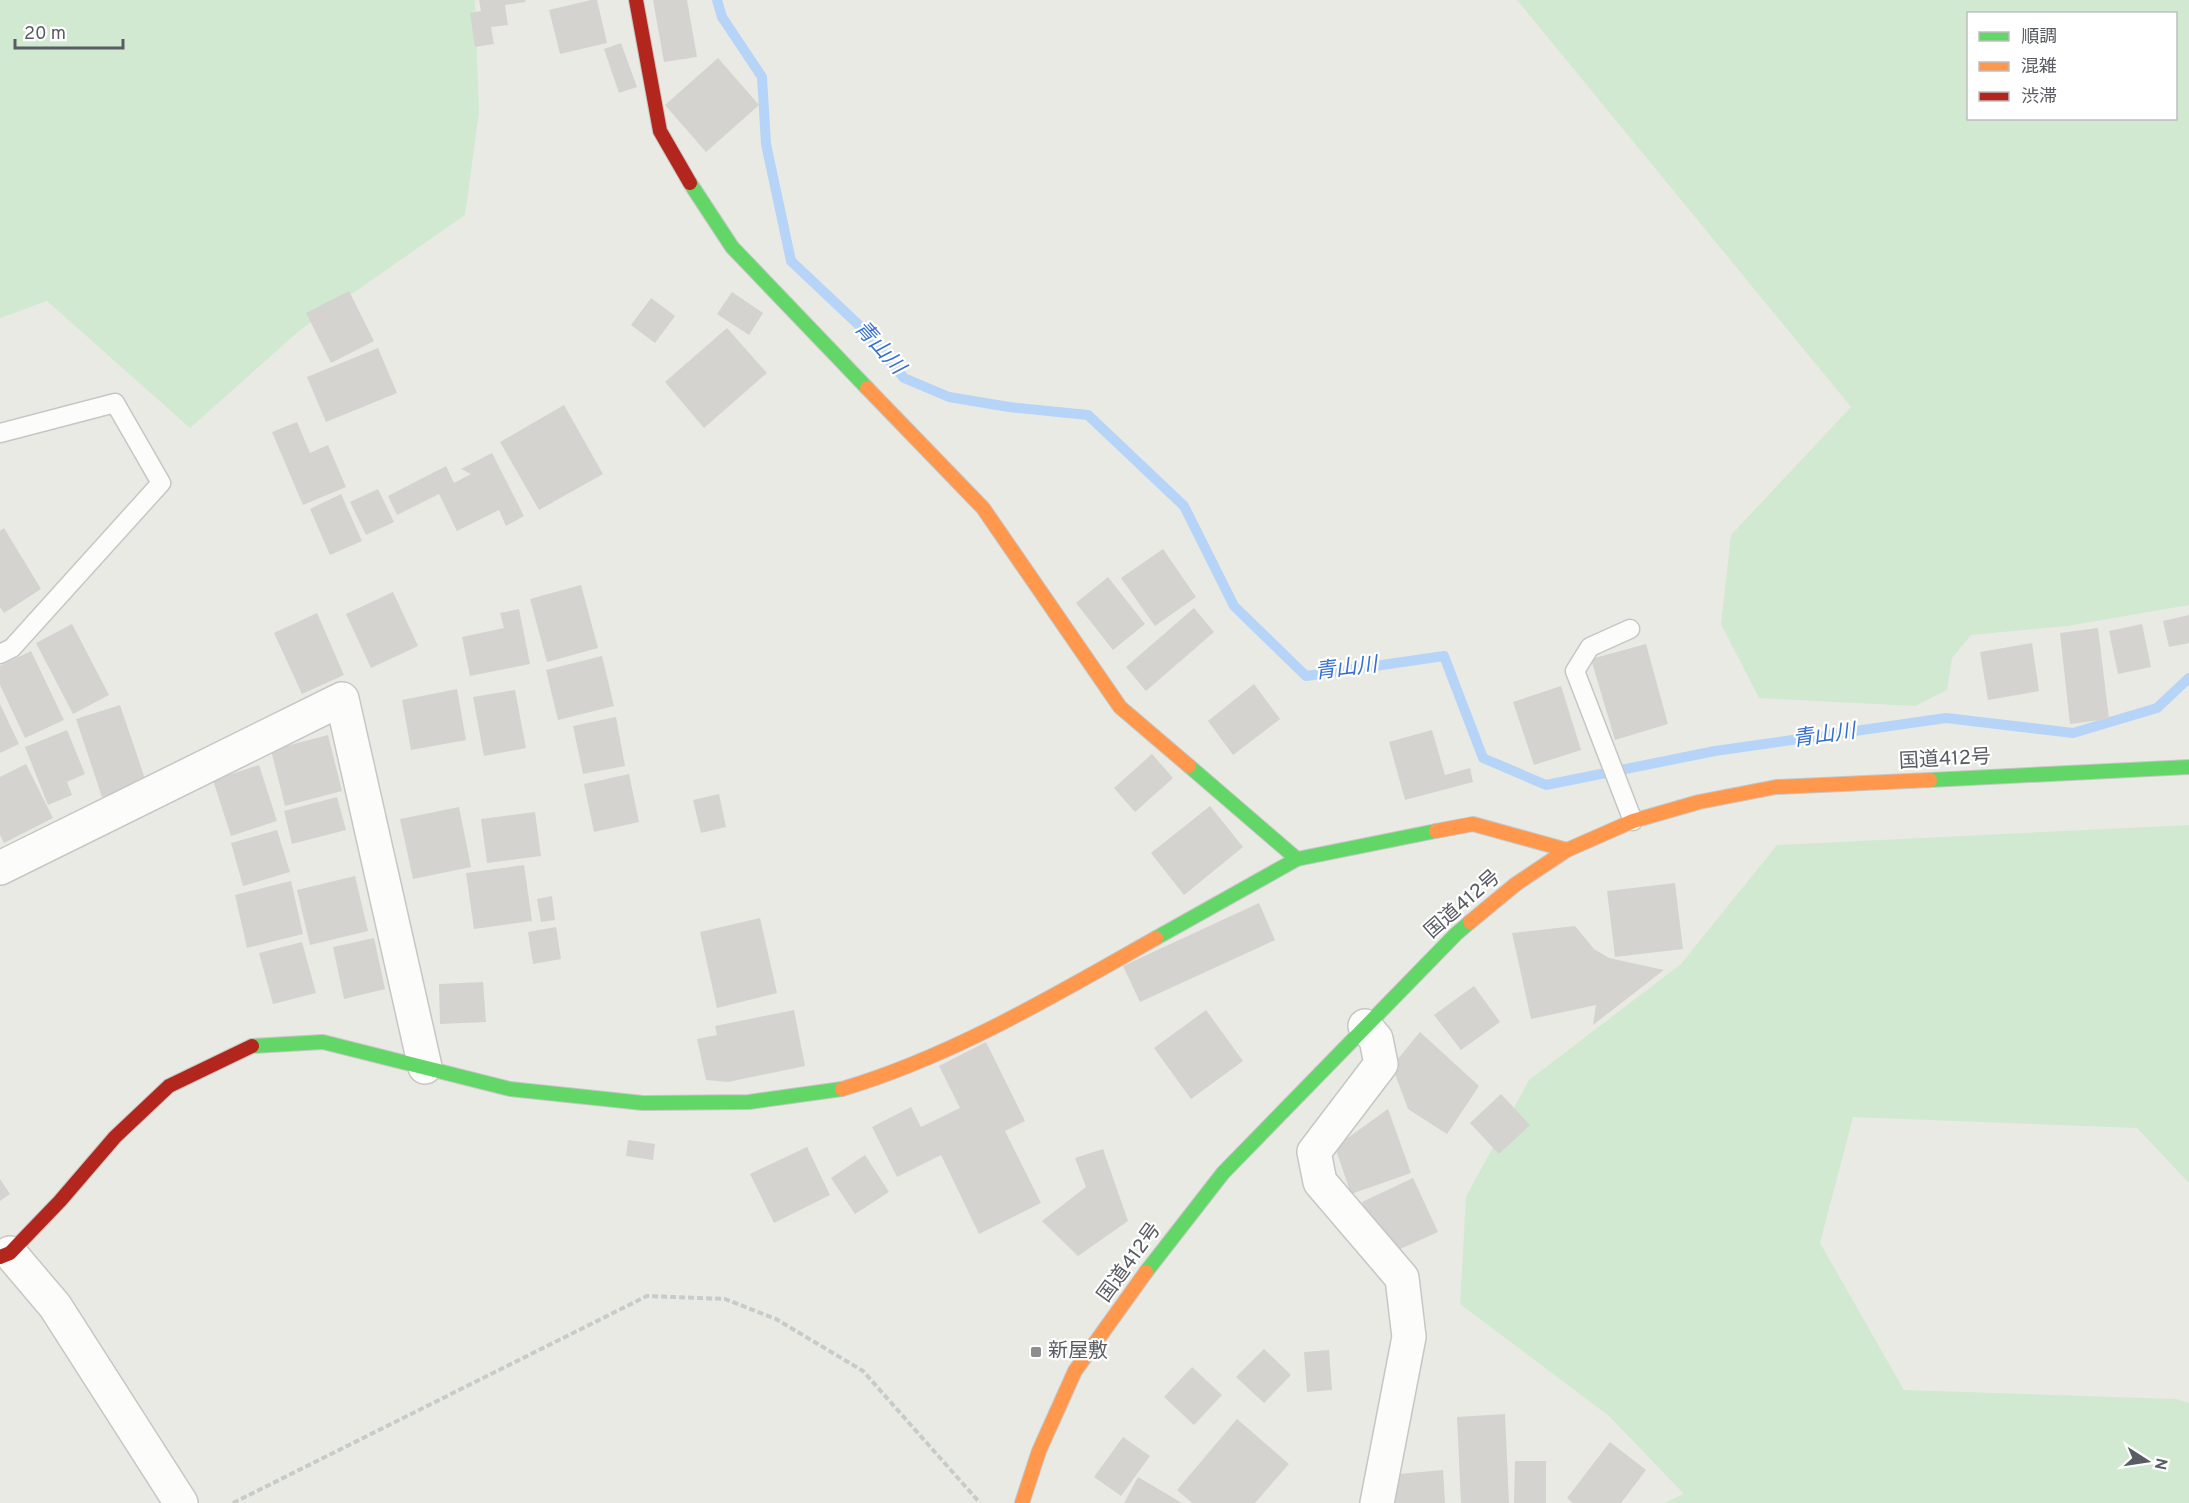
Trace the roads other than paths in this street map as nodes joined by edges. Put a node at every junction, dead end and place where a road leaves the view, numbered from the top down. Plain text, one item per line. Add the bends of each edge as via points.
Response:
1 (636, 0) edge
2 (0, 433) edge
3 (1630, 629) dead end
4 (0, 654) edge
5 (2189, 767) edge
6 (1633, 821) junction
7 (1567, 850) junction
8 (1297, 859) junction
9 (1, 864) edge
10 (1365, 1026) junction
11 (424, 1067) junction
12 (5, 1255) edge
13 (181, 1503) edge
14 (1022, 1503) edge
15 (1377, 1503) edge

1 - 8 main road via 660,131 732,247 983,508 1120,707
2 - 4 lane via 115,403 161,483 12,648
3 - 6 lane via 1590,647 1575,671
5 - 6 main road, 国道412号 via 1776,787 1699,802
6 - 7 main road, 国道412号
7 - 8 main road via 1473,824
7 - 10 main road, 国道412号 via 1516,884 1456,934
8 - 11 main road via 979,1034 939,1054 843,1089 749,1102 643,1103 510,1089
9 - 11 street via 342,699
10 - 14 main road, 国道412号 via 1223,1173 1075,1371 1039,1451
10 - 15 street via 1376,1039 1381,1064 1314,1152 1320,1182 1402,1278 1409,1337
11 - 12 main road via 323,1042 253,1046 169,1086 115,1137 60,1202
12 - 13 street via 55,1306

